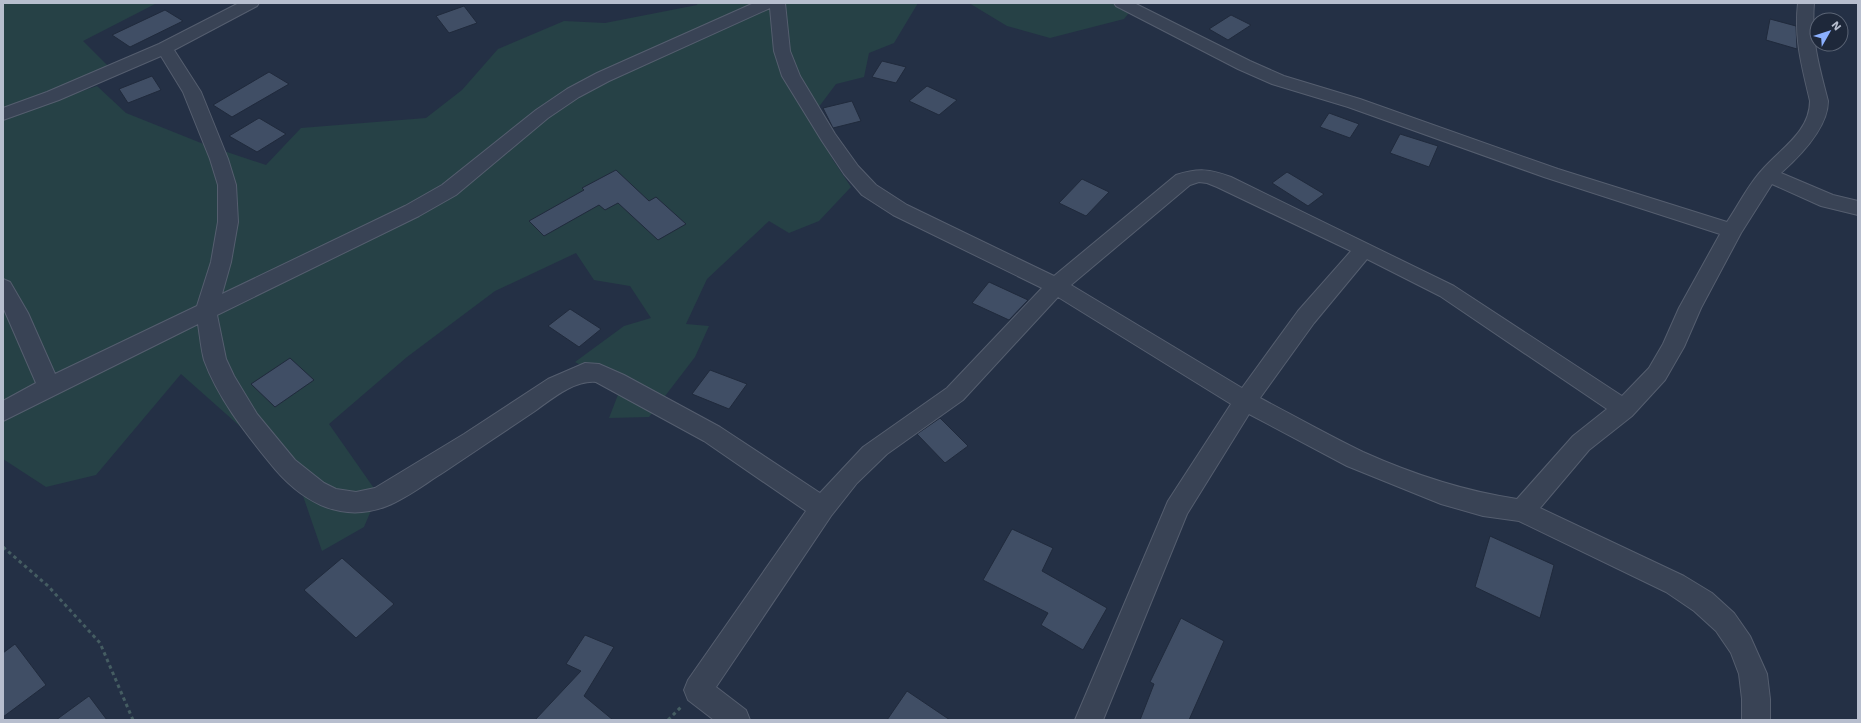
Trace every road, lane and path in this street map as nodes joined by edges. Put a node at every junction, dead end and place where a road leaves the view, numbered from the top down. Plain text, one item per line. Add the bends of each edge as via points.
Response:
1 (251, 3) edge
2 (767, 3) edge
3 (777, 3) edge
4 (1122, 3) edge
5 (1806, 3) edge
6 (165, 48) junction
7 (3, 114) edge
8 (1768, 175) junction
9 (1858, 208) edge
10 (1732, 231) junction
11 (1364, 249) junction
12 (1056, 286) junction
13 (3, 287) edge
14 (206, 312) junction
15 (49, 387) junction
16 (1245, 401) junction
17 (1624, 408) junction
18 (3, 412) edge
19 (822, 508) junction
20 (1522, 511) junction
21 (3, 547) edge
22 (133, 720) edge
23 (736, 720) edge
24 (1089, 720) edge
25 (1756, 720) edge

1 - 6 street
2 - 14 street via 573,93 542,114 449,190 412,211
3 - 12 street via 782,52 792,76 828,137 869,190 900,210
4 - 10 street via 1278,80 1354,103 1551,173
5 - 8 street via 1806,48 1819,110 1815,122 1791,154
6 - 7 street via 53,96
6 - 14 street via 192,92 219,159 226,185 228,222 222,262
8 - 9 street via 1828,201
8 - 10 street
10 - 17 street via 1657,374
11 - 12 street via 1224,182 1208,176 1195,175 1183,180
11 - 16 street via 1306,317
11 - 17 street via 1471,305
12 - 16 street
12 - 19 street via 955,394 879,447 860,464
13 - 15 street
14 - 15 street
14 - 19 street via 215,360 249,421 286,467 315,490 332,499 356,503 380,498 556,385 586,372 599,373 616,381 712,434
15 - 18 street
16 - 20 street via 1355,459 1402,478 1483,505
16 - 24 street via 1177,509
17 - 20 street via 1581,443
19 - 23 street via 698,690
20 - 25 street via 1675,584 1703,602 1726,622 1753,674
21 - 22 path via 48,586 100,643

